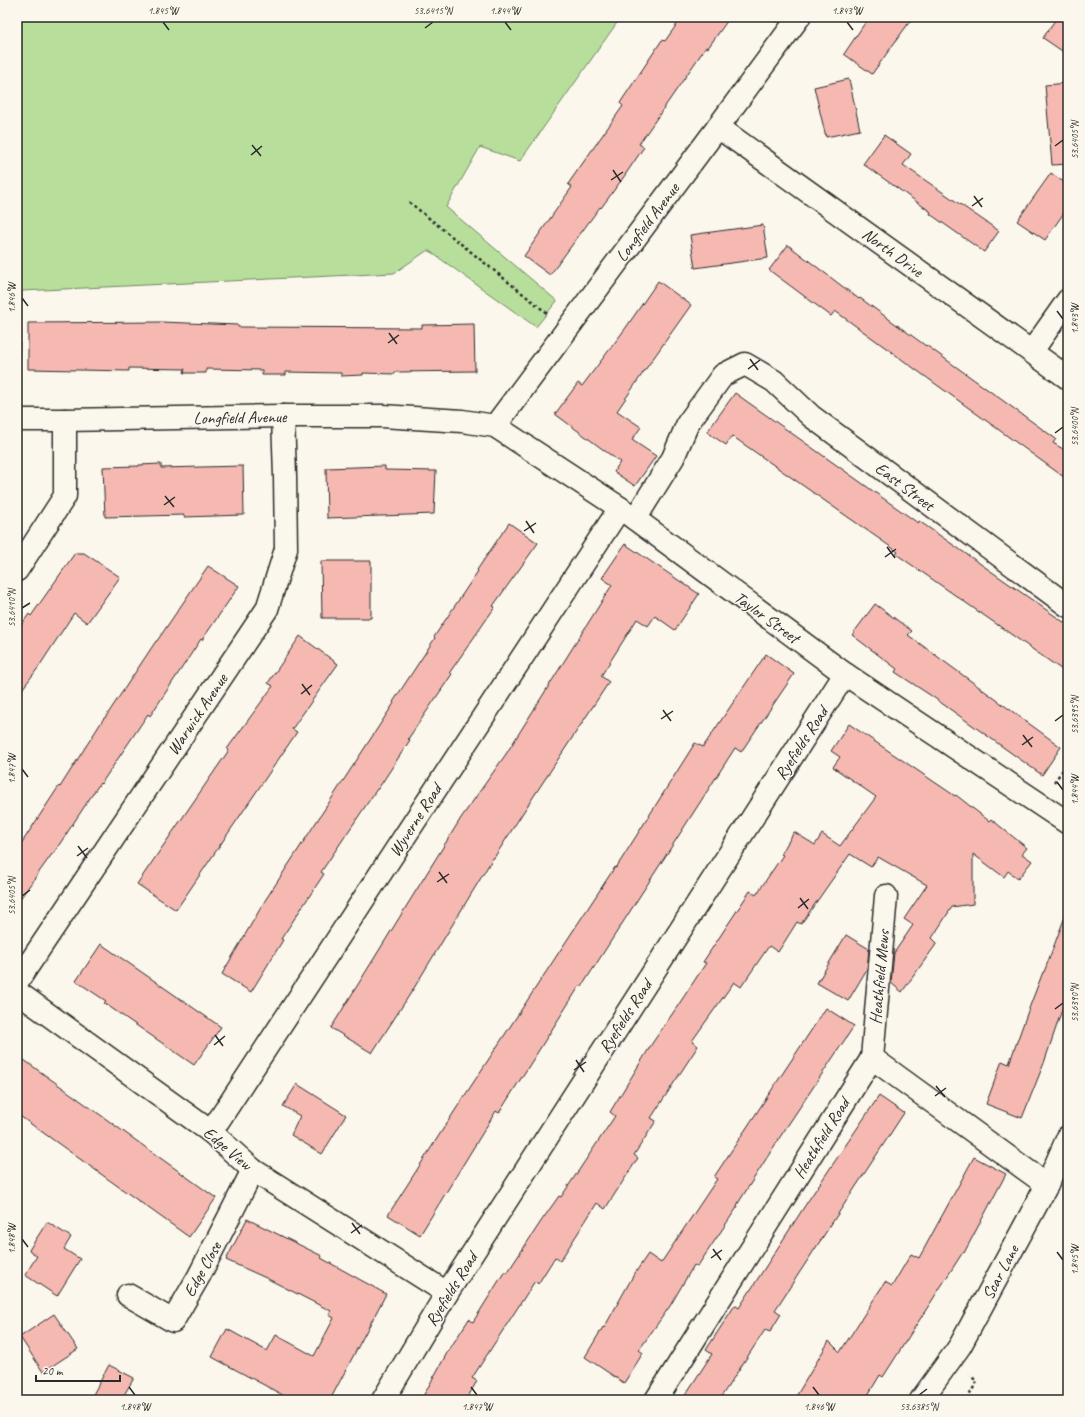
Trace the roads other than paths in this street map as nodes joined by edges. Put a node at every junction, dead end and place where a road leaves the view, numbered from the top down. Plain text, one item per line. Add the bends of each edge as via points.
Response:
1 (799, 17) edge
2 (718, 127) junction
3 (1068, 300) edge
4 (1032, 351) junction
5 (745, 364) joint
6 (1068, 378) edge
7 (283, 416) junction
8 (17, 420) edge
9 (65, 420) junction
10 (462, 422) joint
11 (495, 426) junction
12 (627, 513) junction
13 (17, 570) edge
14 (1068, 606) edge
15 (845, 674) junction
16 (1068, 824) edge
17 (886, 896) dead end
18 (17, 982) edge
19 (17, 992) edge
20 (872, 1058) junction
21 (211, 1132) junction
22 (1068, 1137) edge
23 (253, 1170) junction
24 (1048, 1185) junction
25 (447, 1293) junction
26 (128, 1295) dead end
27 (383, 1400) edge
28 (656, 1400) edge
29 (921, 1400) edge

1 - 2 street, Longfield Avenue
2 - 4 street, North Drive
2 - 11 street, Longfield Avenue
3 - 4 street
4 - 6 street, North Drive
5 - 12 street, Wyverne Road via 723,375 688,423 673,458
5 - 14 street, East Street via 774,381 811,416
7 - 9 street, Longfield Avenue
7 - 10 street, Longfield Avenue via 382,416
7 - 18 street, Warwick Avenue via 286,549 267,609
8 - 9 street, Longfield Avenue
9 - 13 street via 65,496
10 - 11 street, Taylor Street
11 - 12 street, Taylor Street
12 - 15 street, Taylor Street
12 - 21 street, Wyverne Road
15 - 16 street, Taylor Street
15 - 25 street, Ryefields Road
17 - 20 street, Heathfield Mews
19 - 21 street, Edge View
20 - 24 street
20 - 28 street, Heathfield Road
21 - 23 street, Edge View
22 - 24 street, Scar Lane
23 - 25 street, Edge View
23 - 26 street, Edge Close via 173,1321
24 - 29 street, Scar Lane via 960,1346
25 - 27 street, Ryefields Road

